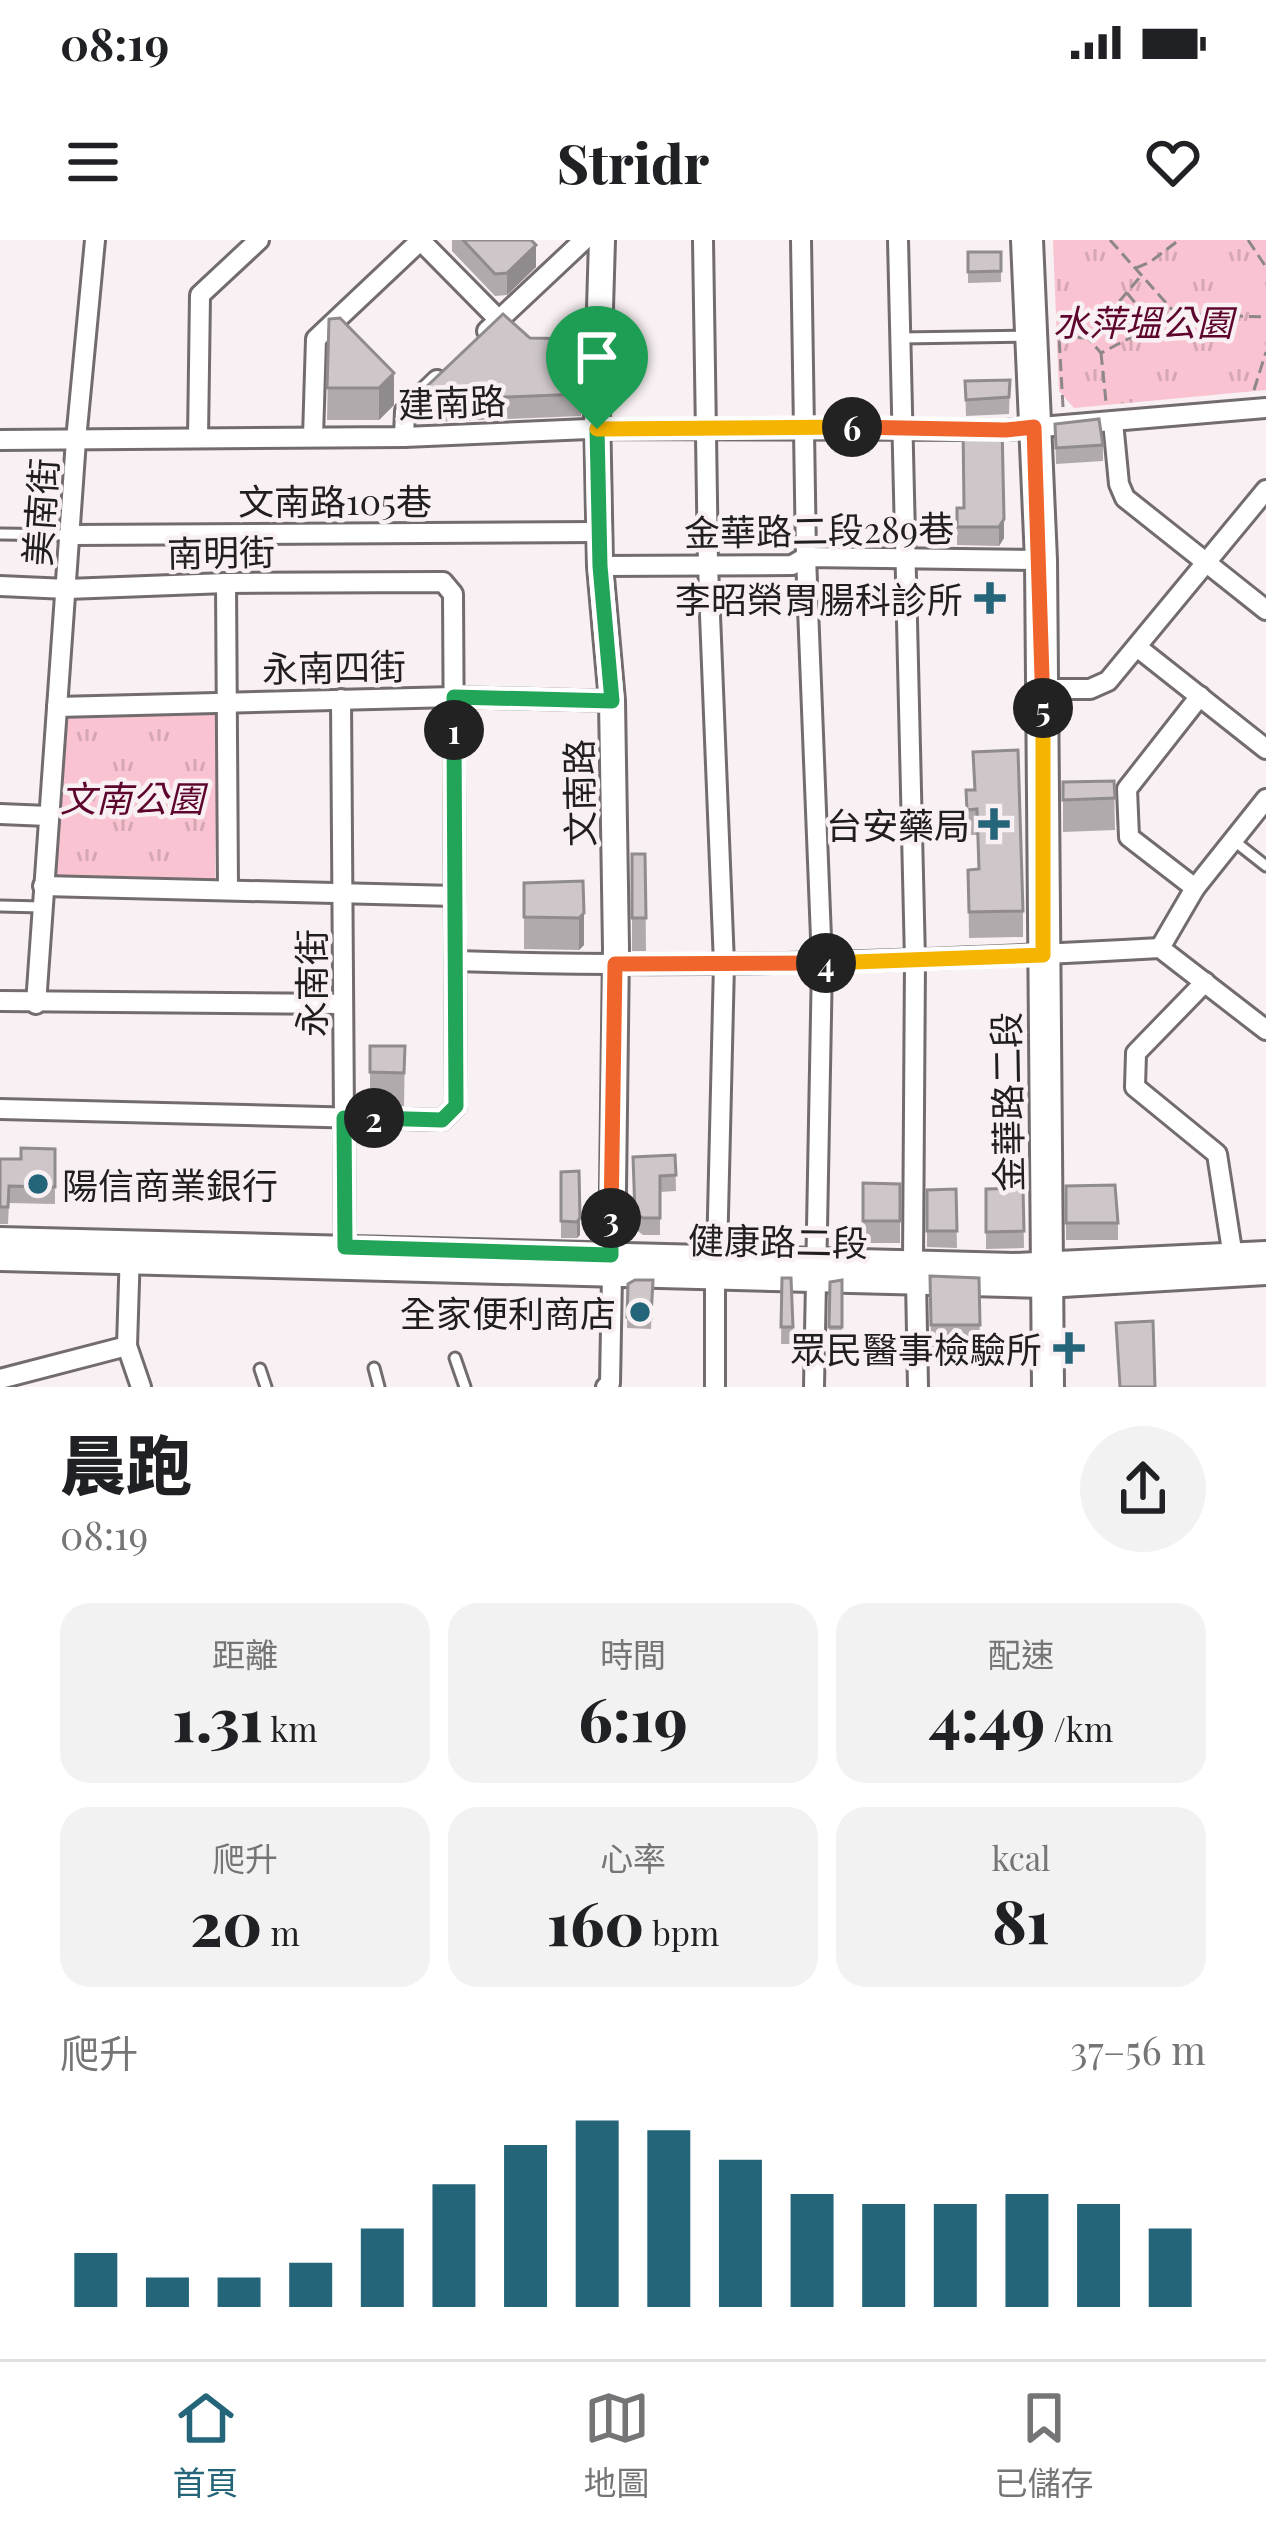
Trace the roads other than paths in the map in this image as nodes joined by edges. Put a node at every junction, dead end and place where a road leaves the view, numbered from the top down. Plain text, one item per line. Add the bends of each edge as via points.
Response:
1 (94, 240) edge
2 (259, 240) edge
3 (420, 240) edge
4 (584, 240) edge
5 (602, 240) edge
6 (704, 240) edge
7 (801, 240) edge
8 (898, 240) edge
9 (1027, 240) edge
10 (499, 320) junction
11 (1028, 335) junction
12 (900, 338) junction
13 (467, 350) edge
14 (452, 366) edge
15 (1266, 404) edge
16 (1110, 413) junction
17 (804, 427) junction
18 (901, 427) junction
19 (1034, 427) junction
20 (706, 428) junction
21 (597, 429) junction
22 (313, 437) junction
23 (404, 437) junction
24 (198, 438) junction
25 (0, 440) edge
26 (76, 440) junction
27 (1266, 490) edge
28 (599, 532) junction
29 (0, 534) edge
30 (72, 535) junction
31 (903, 556) junction
32 (806, 557) junction
33 (1041, 560) junction
34 (1208, 563) junction
35 (707, 565) junction
36 (600, 566) junction
37 (226, 583) junction
38 (0, 586) edge
39 (67, 589) junction
40 (1266, 610) edge
41 (1137, 646) junction
42 (1042, 689) junction
43 (454, 697) junction
44 (1200, 697) junction
45 (341, 699) junction
46 (227, 700) junction
47 (612, 701) junction
48 (57, 707) junction
49 (1266, 749) edge
50 (1266, 799) edge
51 (0, 814) edge
52 (48, 816) junction
53 (1233, 840) junction
54 (1266, 866) edge
55 (43, 886) junction
56 (1195, 888) junction
57 (228, 889) junction
58 (342, 892) junction
59 (455, 896) junction
60 (0, 906) edge
61 (42, 908) junction
62 (1160, 948) junction
63 (1043, 955) junction
64 (916, 960) junction
65 (455, 961) junction
66 (822, 963) junction
67 (615, 964) junction
68 (724, 964) junction
69 (1205, 982) junction
70 (0, 1001) edge
71 (36, 1004) junction
72 (343, 1004) junction
73 (1266, 1030) edge
74 (0, 1109) edge
75 (344, 1118) junction
76 (0, 1240) edge
77 (130, 1252) junction
78 (1266, 1254) edge
79 (345, 1257) junction
80 (1233, 1257) junction
81 (0, 1258) edge
82 (612, 1264) junction
83 (716, 1265) junction
84 (816, 1267) junction
85 (915, 1270) junction
86 (1266, 1272) edge
87 (1046, 1276) junction
88 (127, 1346) junction
89 (455, 1358) dead end
90 (374, 1368) dead end
91 (260, 1369) dead end
92 (11, 1380) edge
93 (141, 1387) edge
94 (266, 1387) edge
95 (379, 1387) edge
96 (465, 1387) edge
97 (606, 1387) edge
98 (715, 1387) edge
99 (814, 1387) edge
100 (918, 1387) edge
101 (1048, 1387) edge

1 - 26 street, 美南街
2 - 24 street via 200,296
3 - 10 street
3 - 22 street via 316,339
4 - 10 street
5 - 21 street, 文南路
6 - 20 street
7 - 17 street
8 - 12 street
9 - 11 main road, 金華路二段
10 - 13 street
11 - 12 lane
11 - 19 main road, 金華路二段
12 - 18 street
14 - 23 street via 405,411
15 - 16 street, 建南路
16 - 19 street, 建南路
16 - 34 street via 1125,498
17 - 18 street, 建南路
17 - 20 street, 建南路
17 - 32 street
18 - 19 street, 建南路
18 - 31 street
19 - 33 main road, 金華路二段
20 - 21 street, 建南路
20 - 35 street
21 - 23 street, 建南路
21 - 28 street, 文南路
22 - 23 street, 建南路
22 - 24 street, 建南路
24 - 26 street, 建南路
25 - 26 street, 建南路
26 - 30 street, 美南街
27 - 34 street
28 - 30 street, 文南路105巷
28 - 36 street, 文南路
29 - 30 lane
30 - 39 street, 美南街
31 - 32 street, 金華路二段289巷
31 - 33 street, 金華路二段289巷
31 - 64 street
32 - 35 street, 金華路二段289巷 via 792,565
32 - 66 street
33 - 42 main road, 金華路二段
34 - 40 street
34 - 41 street
35 - 36 street, 金華路二段289巷
35 - 68 street
36 - 47 street, 文南路
37 - 39 street, 南明街
37 - 43 street, 南明街 via 443,582 453,594
37 - 46 street
38 - 39 street, 南明街
39 - 48 street, 美南街
41 - 42 street via 1108,681
41 - 44 street
42 - 63 main road, 金華路二段
43 - 45 street, 永南四街
43 - 47 street, 永南四街
43 - 59 street
44 - 49 street
44 - 56 street via 1127,789 1129,837
45 - 46 street, 永南四街
45 - 58 street, 永南街
46 - 48 street, 永南四街
46 - 57 street
47 - 67 street, 文南路
48 - 52 street, 美南街
50 - 53 street
51 - 52 street
52 - 55 street, 美南街
53 - 54 lane
53 - 56 street
55 - 57 street
55 - 61 street, 美南街
56 - 62 street
57 - 58 street
58 - 59 street
58 - 72 street, 永南街
59 - 65 street
60 - 61 lane
61 - 71 street, 美南街
62 - 63 street
62 - 69 street
63 - 64 street
63 - 87 main road, 金華路二段
64 - 66 street
64 - 85 street
65 - 67 street
65 - 75 street via 456,1106 442,1120
66 - 68 street
66 - 84 street
67 - 68 street
67 - 82 street, 文南路
68 - 83 street
69 - 73 street
69 - 80 street via 1136,1053 1135,1087 1217,1154
70 - 71 street
71 - 72 street
72 - 75 street, 永南街
74 - 75 street
75 - 79 street, 永南街
76 - 77 street, 健康路二段
77 - 79 street, 健康路二段
77 - 81 street, 健康路二段
77 - 88 street
78 - 80 street, 健康路二段
79 - 82 street, 健康路二段
80 - 87 street, 健康路二段
82 - 83 street, 健康路二段
82 - 97 street
83 - 84 street, 健康路二段
83 - 98 street
84 - 85 street, 健康路二段
84 - 99 street
85 - 87 street, 健康路二段
85 - 100 street
86 - 87 street, 健康路二段
87 - 101 main road, 金華路二段
88 - 92 street
88 - 93 street
89 - 96 lane
90 - 95 lane
91 - 94 lane

